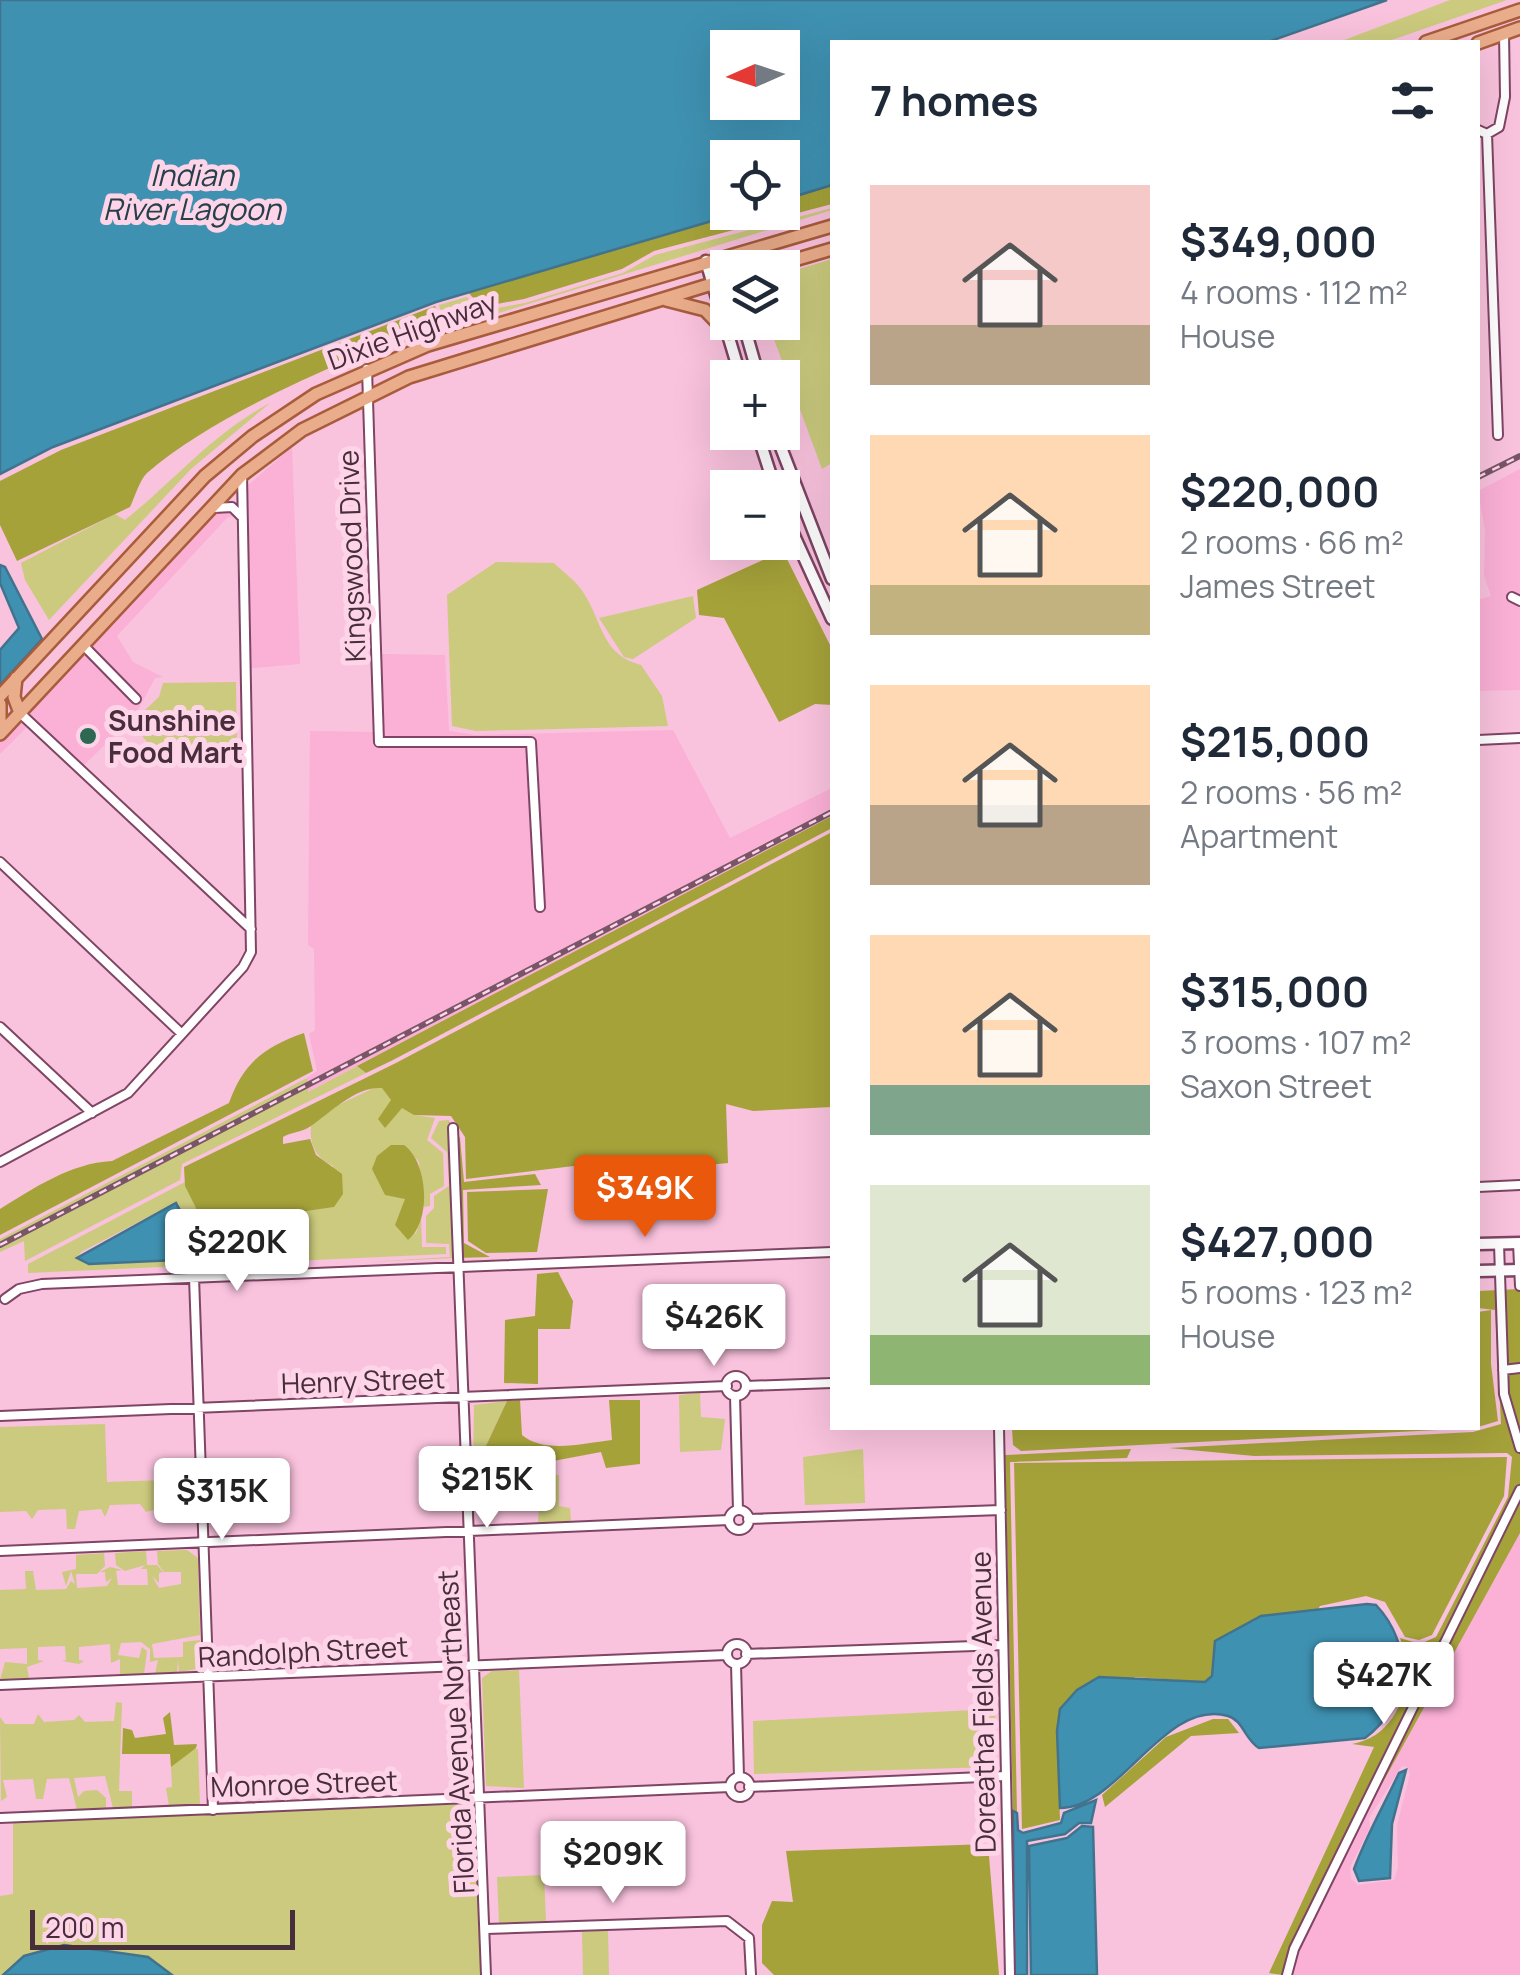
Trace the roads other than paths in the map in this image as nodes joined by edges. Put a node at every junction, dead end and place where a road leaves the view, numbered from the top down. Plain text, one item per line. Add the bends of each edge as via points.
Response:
1 (1520, 10) edge
2 (1520, 28) edge
3 (1504, 33) junction
4 (1432, 40) edge
5 (1480, 41) edge
6 (1480, 131) edge
7 (1488, 134) junction
8 (830, 227) edge
9 (830, 249) edge
10 (747, 250) edge
11 (800, 258) edge
12 (710, 260) edge
13 (706, 261) junction
14 (710, 274) edge
15 (710, 285) edge
16 (662, 299) junction
17 (710, 315) edge
18 (367, 368) junction
19 (368, 394) junction
20 (1498, 435) dead end
21 (782, 450) edge
22 (242, 475) junction
23 (210, 508) junction
24 (242, 520) junction
25 (800, 549) edge
26 (830, 573) edge
27 (830, 615) edge
28 (82, 645) junction
29 (16, 678) junction
30 (0, 696) edge
31 (136, 699) dead end
32 (0, 704) edge
33 (20, 713) junction
34 (0, 722) edge
35 (0, 734) edge
36 (1520, 738) edge
37 (1480, 740) edge
38 (0, 862) edge
39 (540, 907) dead end
40 (250, 929) junction
41 (0, 1028) edge
42 (182, 1034) junction
43 (92, 1112) junction
44 (453, 1128) dead end
45 (0, 1162) edge
46 (1520, 1185) edge
47 (1480, 1187) edge
48 (1519, 1243) edge
49 (1480, 1244) edge
50 (1499, 1244) junction
51 (830, 1252) edge
52 (459, 1266) junction
53 (1500, 1270) junction
54 (1520, 1270) edge
55 (1480, 1271) edge
56 (194, 1277) junction
57 (1520, 1286) edge
58 (6, 1299) dead end
59 (1520, 1368) edge
60 (1503, 1370) junction
61 (830, 1383) edge
62 (727, 1386) junction
63 (746, 1386) junction
64 (735, 1396) junction
65 (465, 1398) junction
66 (199, 1409) junction
67 (0, 1416) edge
68 (999, 1430) edge
69 (1520, 1448) edge
70 (1520, 1490) edge
71 (738, 1510) junction
72 (1000, 1510) junction
73 (729, 1520) junction
74 (748, 1520) junction
75 (469, 1531) junction
76 (204, 1543) junction
77 (0, 1552) edge
78 (1004, 1645) junction
79 (746, 1654) junction
80 (727, 1655) junction
81 (736, 1664) junction
82 (474, 1666) junction
83 (208, 1678) junction
84 (0, 1685) edge
85 (1006, 1776) junction
86 (740, 1777) junction
87 (730, 1787) junction
88 (750, 1787) junction
89 (482, 1798) junction
90 (213, 1810) junction
91 (0, 1818) edge
92 (486, 1929) junction
93 (486, 1975) edge
94 (751, 1975) edge
95 (1010, 1975) edge
96 (1286, 1975) edge

1 - 4 main road
2 - 3 main road
3 - 5 main road
3 - 7 street via 1505,98 1499,127
6 - 7 street
7 - 20 street
8 - 10 main road, Dixie Highway
9 - 11 main road
12 - 13 main road, Dixie Highway
13 - 14 main road
13 - 18 main road, Dixie Highway
15 - 16 main road, Dixie Highway
16 - 17 main road
16 - 19 main road, Dixie Highway
18 - 19 street, Kingswood Drive
18 - 29 main road, Dixie Highway via 300,404 230,454
19 - 22 main road, Dixie Highway via 302,430
19 - 39 street, Kingswood Drive via 379,742 531,742
21 - 26 main road
22 - 23 main road, Dixie Highway
22 - 24 street
23 - 24 street via 232,507
23 - 28 main road, Dixie Highway
24 - 40 street
25 - 27 main road
28 - 31 street
28 - 33 main road, Dixie Highway
29 - 30 main road, Dixie Highway
29 - 33 main road
32 - 34 main road
33 - 35 main road, Dixie Highway
33 - 40 street
36 - 37 street
38 - 42 street
40 - 42 street via 251,952 243,967
41 - 43 street
42 - 43 street via 128,1093
43 - 45 street
44 - 52 street, Florida Avenue Northeast
46 - 47 street
48 - 50 main road
48 - 54 street
49 - 50 main road
50 - 53 street
51 - 52 street
52 - 56 street
52 - 65 street, Florida Avenue Northeast
53 - 54 main road
53 - 55 main road
53 - 60 street
54 - 57 street
56 - 58 street via 42,1284
56 - 66 street
59 - 60 street
60 - 69 street
61 - 63 street
62 - 63 street, Henry Street via 736,1376
62 - 64 street
62 - 65 street, Henry Street
63 - 64 street
64 - 71 street
65 - 66 street, Henry Street
65 - 75 street, Florida Avenue Northeast
66 - 67 street, Henry Street
66 - 76 street
68 - 72 street, Doreatha Fields Avenue
70 - 96 street
71 - 73 street
71 - 74 street
72 - 74 street
72 - 78 street, Doreatha Fields Avenue
73 - 74 street via 738,1529
73 - 75 street
75 - 76 street
75 - 82 street, Florida Avenue Northeast
76 - 77 street
76 - 83 street
78 - 79 street
78 - 85 street, Doreatha Fields Avenue
79 - 80 street, Randolph Street via 736,1644
79 - 81 street
80 - 81 street
80 - 82 street, Randolph Street
81 - 86 street
82 - 83 street, Randolph Street
82 - 89 street, Florida Avenue Northeast
83 - 84 street, Randolph Street
83 - 90 street
85 - 88 street
85 - 95 street, Doreatha Fields Avenue
86 - 87 street
86 - 88 street
87 - 88 street, Monroe Street via 738,1796
87 - 89 street, Monroe Street
89 - 90 street, Monroe Street
89 - 92 street, Florida Avenue Northeast
90 - 91 street, Monroe Street
92 - 93 street, Florida Avenue Northeast
92 - 94 street via 734,1923 749,1938

